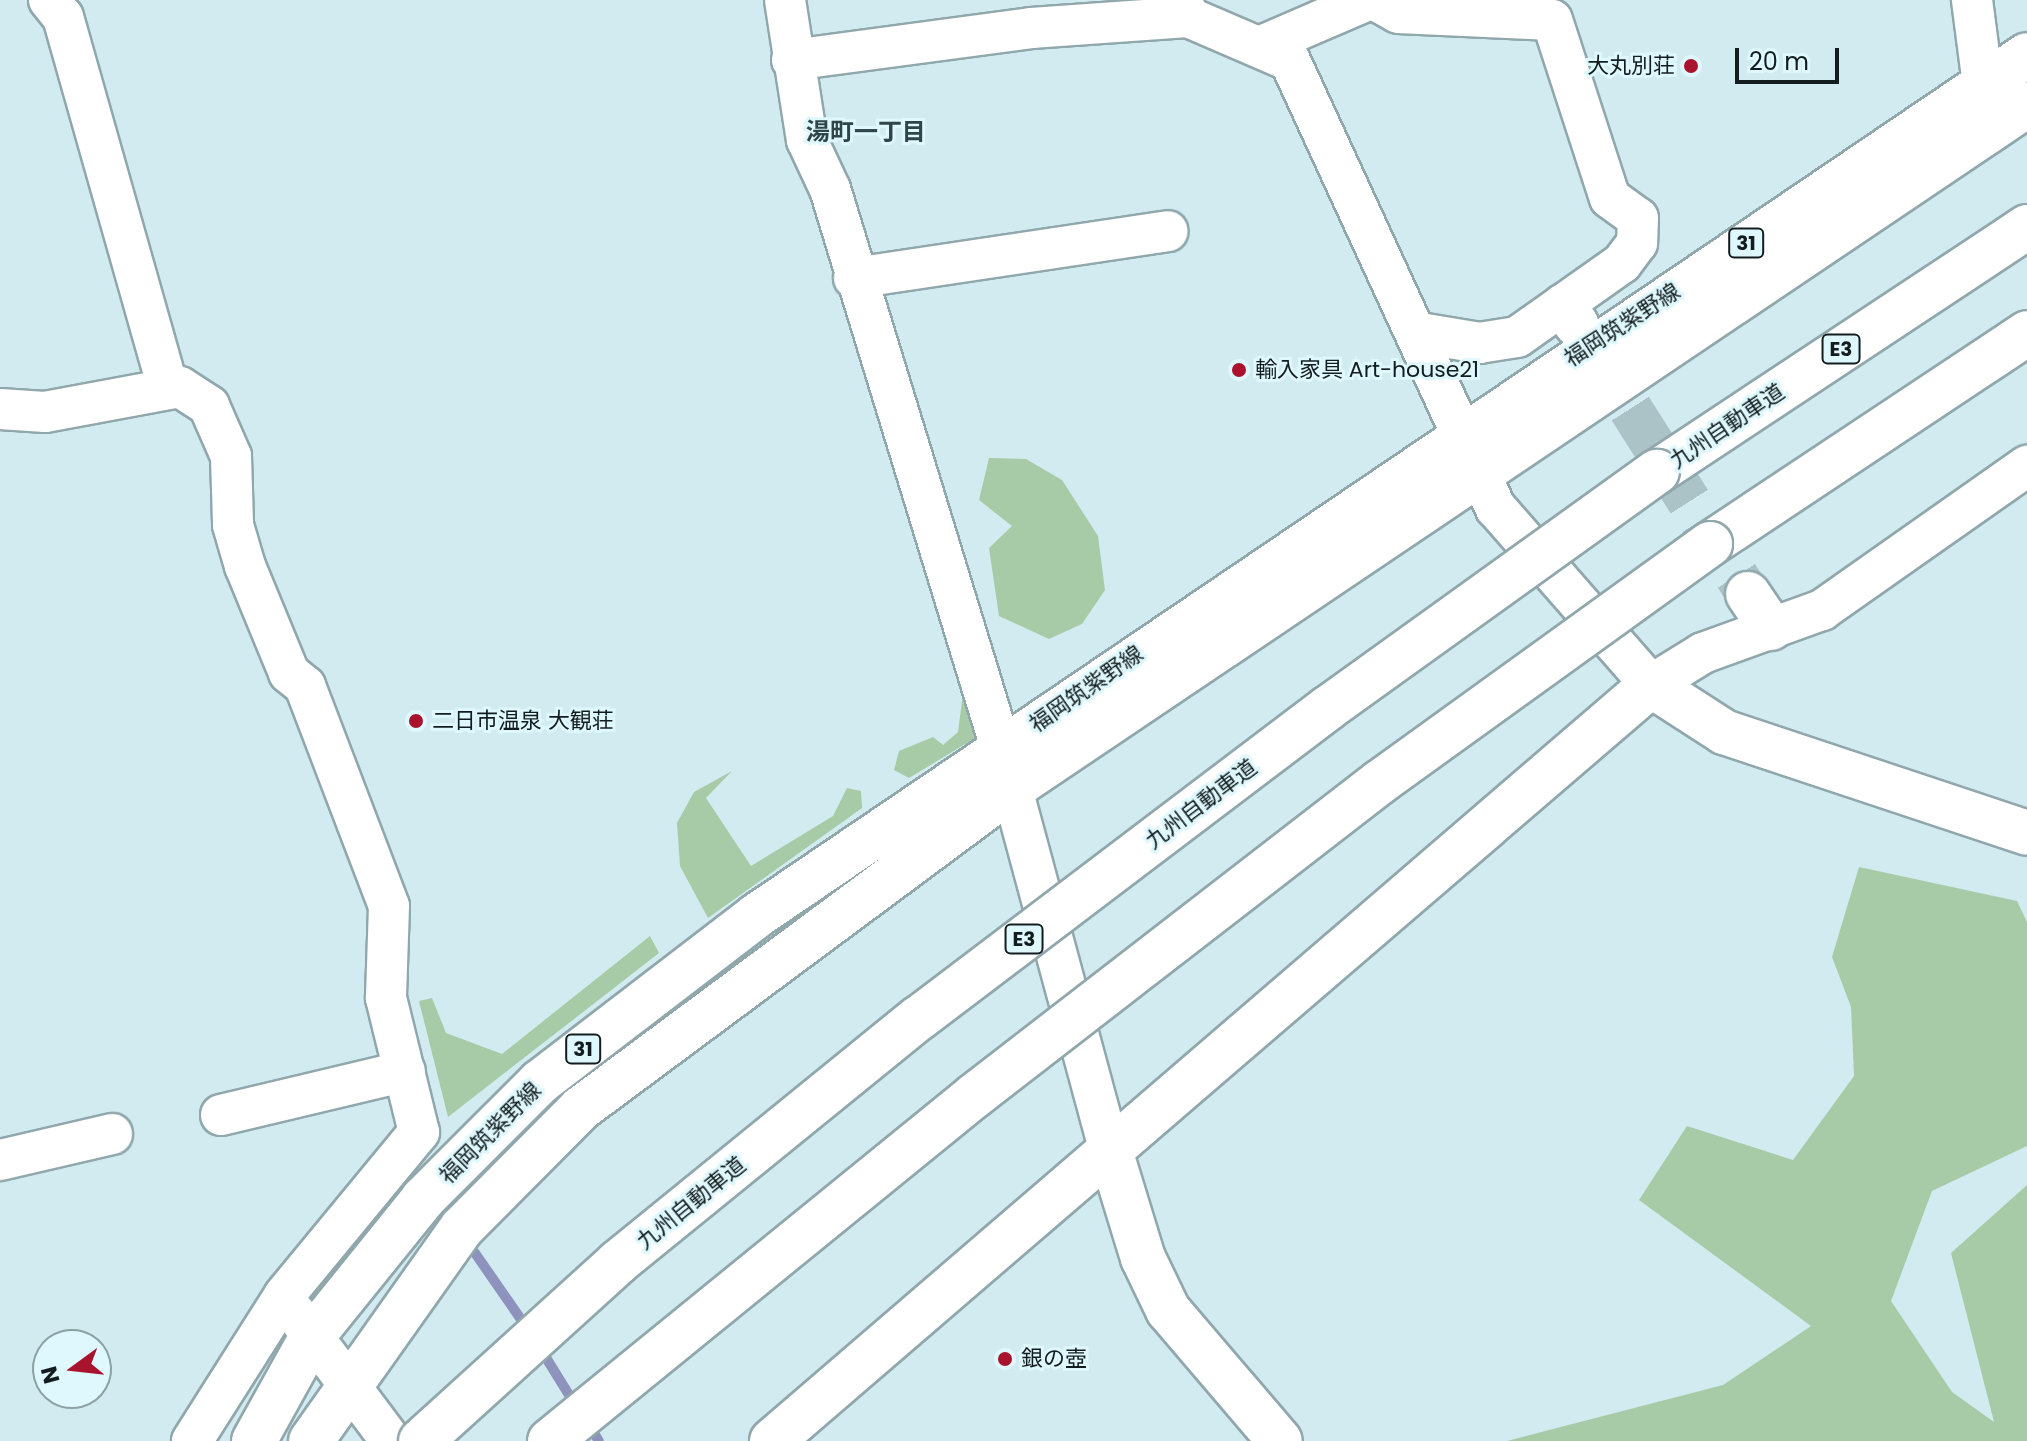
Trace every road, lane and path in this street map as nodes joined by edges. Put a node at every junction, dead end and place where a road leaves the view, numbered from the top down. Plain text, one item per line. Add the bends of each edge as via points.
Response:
1 (49, 0) edge
2 (785, 0) edge
3 (1368, 0) edge
4 (1375, 0) edge
5 (1972, 0) edge
6 (1185, 9) edge
7 (1259, 47) junction
8 (2027, 55) edge
9 (792, 60) junction
10 (1983, 85) junction
11 (2027, 105) edge
12 (2027, 227) edge
13 (1168, 231) dead end
14 (854, 278) junction
15 (1420, 333) junction
16 (2027, 333) edge
17 (168, 388) junction
18 (0, 409) edge
19 (1464, 430) junction
20 (2027, 466) edge
21 (1481, 471) junction
22 (1651, 685) junction
23 (1001, 748) junction
24 (1011, 789) junction
25 (2027, 833) edge
26 (405, 1071) junction
27 (221, 1115) dead end
28 (112, 1134) dead end
29 (1109, 1147) junction
30 (0, 1160) edge
31 (284, 1296) junction
32 (311, 1338) junction
33 (345, 1386) junction
34 (192, 1441) edge
35 (254, 1441) edge
36 (311, 1441) edge
37 (391, 1441) edge
38 (421, 1441) edge
39 (550, 1441) edge
40 (772, 1441) edge
41 (1280, 1441) edge

1 - 17 street via 63,17
2 - 9 street
3 - 7 street
4 - 15 street via 1398,13 1552,20 1610,198 1638,218 1637,243 1570,315 1517,337 1480,343
5 - 10 street
6 - 7 street
6 - 9 street
7 - 15 street via 1290,61
8 - 10 main road, 福岡筑紫野線 / 31
9 - 14 street via 807,140 830,189
10 - 19 main road, 福岡筑紫野線 / 31
11 - 21 main road, 福岡筑紫野線 / 31
12 - 38 main road, 九州自動車道 / E3, bridge via 1657,472 1328,708 919,1018 617,1263
13 - 14 street
14 - 23 street
15 - 19 street
16 - 39 main road, bridge via 1710,544 1331,820 675,1334
17 - 18 street via 45,412
17 - 26 street via 196,394 222,430 245,566 289,673 305,686 389,906 386,998
19 - 21 street
19 - 23 main road, 福岡筑紫野線 / 31
20 - 22 street via 1822,610 1759,611
21 - 22 street via 1496,508
21 - 24 main road, 福岡筑紫野線 / 31
22 - 25 main road via 1724,732
22 - 29 main road
23 - 24 street
23 - 32 main road, 福岡筑紫野線 / 31 via 756,916 540,1082 423,1199
24 - 29 street
24 - 33 main road, 福岡筑紫野線 / 31 via 580,1109 462,1228
26 - 27 street
26 - 31 street via 419,1132
28 - 30 street
29 - 40 main road
29 - 41 main road via 1143,1258 1168,1310
31 - 32 street
31 - 34 street
32 - 33 street
32 - 35 main road, 福岡筑紫野線 / 31
33 - 36 main road, 福岡筑紫野線 / 31
33 - 37 street

